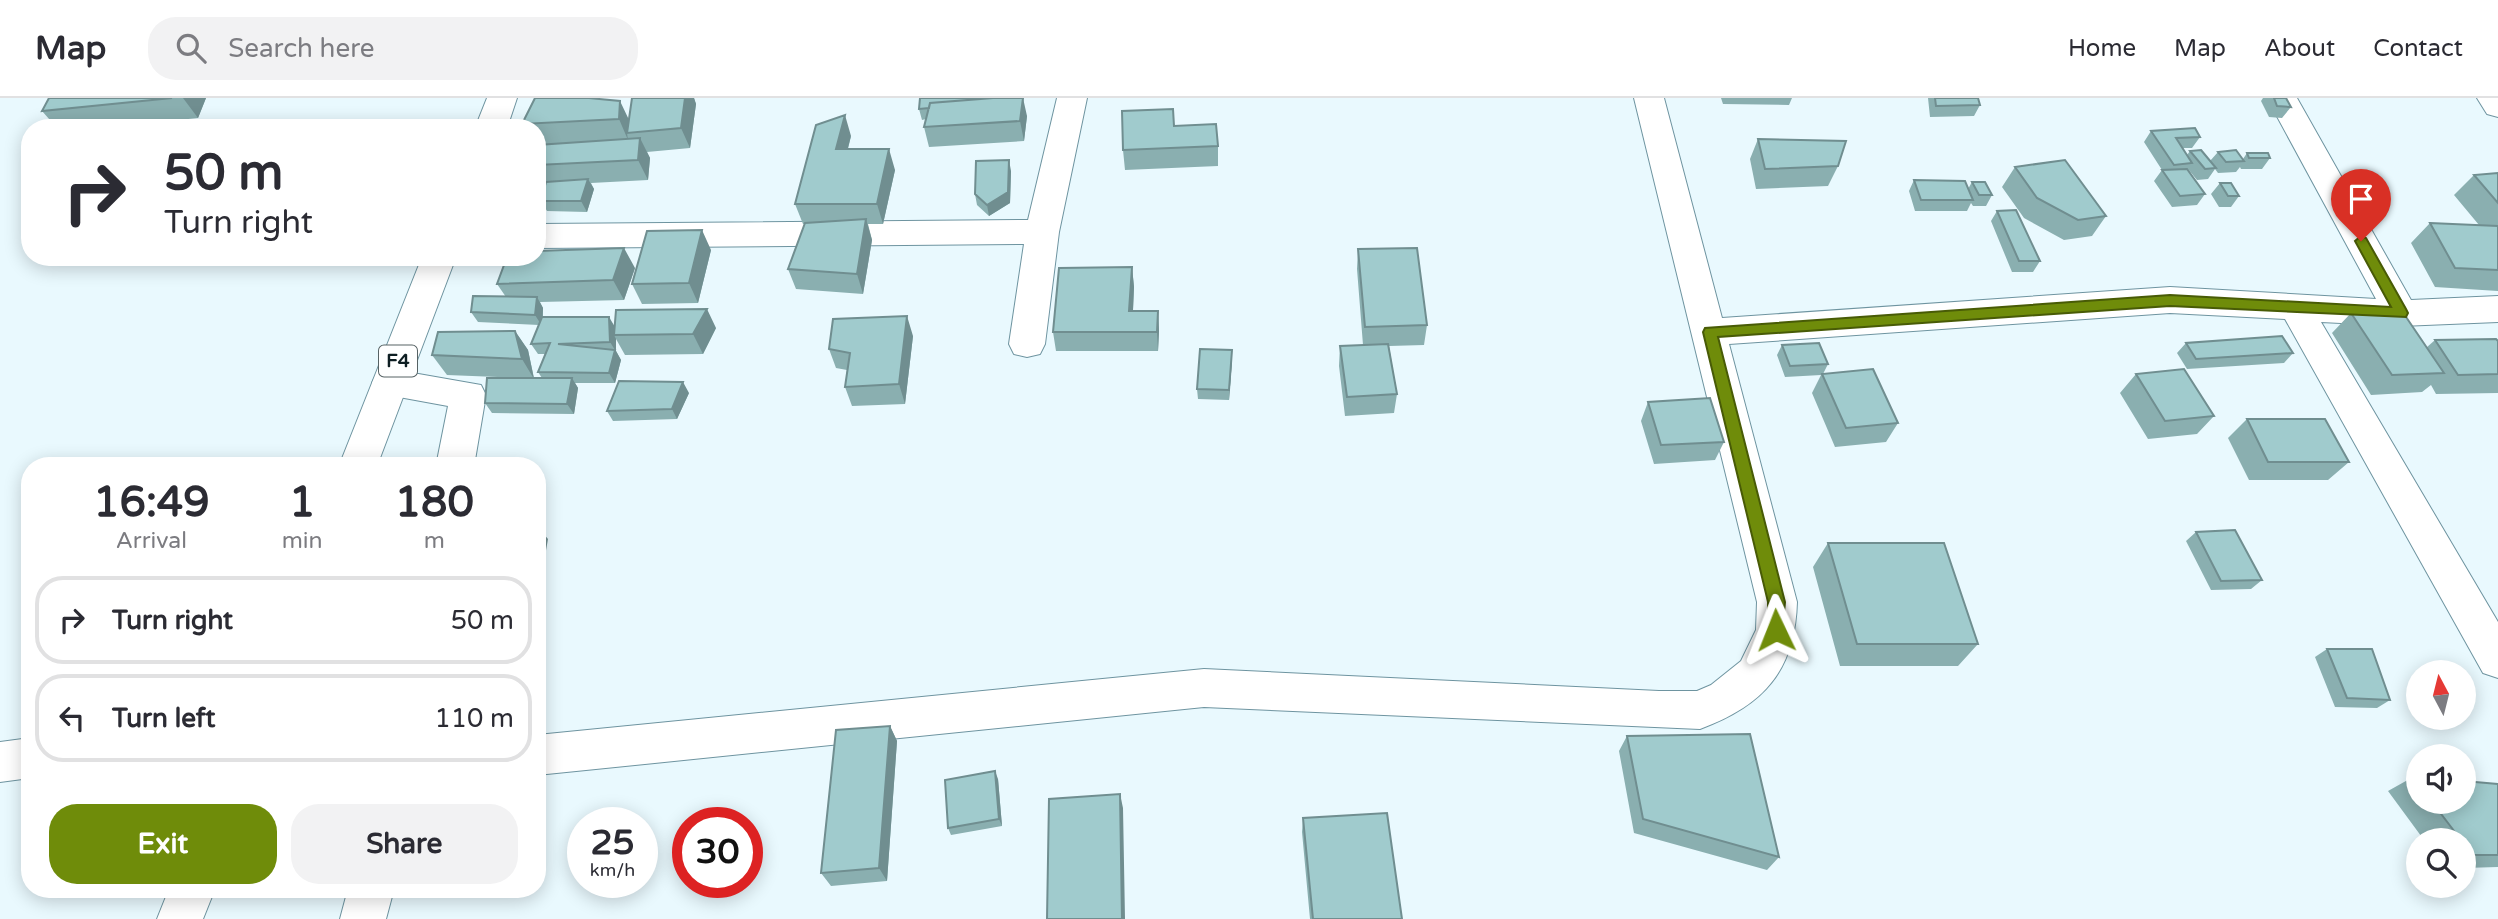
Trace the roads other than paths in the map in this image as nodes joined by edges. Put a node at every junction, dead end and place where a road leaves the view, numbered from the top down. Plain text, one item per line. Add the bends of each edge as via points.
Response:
1 (502, 98) edge
2 (1072, 98) edge
3 (1649, 98) edge
4 (2283, 98) edge
5 (2492, 98) edge
6 (2498, 107) edge
7 (494, 119) edge
8 (1042, 232) junction
9 (546, 236) edge
10 (436, 266) edge
11 (2295, 307) junction
12 (2498, 309) edge
13 (2401, 313) junction
14 (1710, 332) junction
15 (1027, 344) dead end
16 (390, 383) junction
17 (361, 457) edge
18 (457, 457) edge
19 (2498, 660) edge
20 (546, 754) edge
21 (21, 759) edge
22 (0, 762) edge
23 (188, 898) edge
24 (369, 898) edge
25 (180, 919) edge
26 (363, 919) edge

1 - 7 street
2 - 8 street
3 - 14 street
4 - 13 street
5 - 6 street
8 - 9 street
8 - 15 street
10 - 16 street, F4
11 - 13 street
11 - 14 street via 2170,300
11 - 19 street
12 - 13 street
14 - 20 street via 1777,602 1776,630 1756,674 1726,698 1700,709 1204,688
16 - 17 street, F4
16 - 18 street via 468,395
21 - 22 street
23 - 25 street
24 - 26 street

